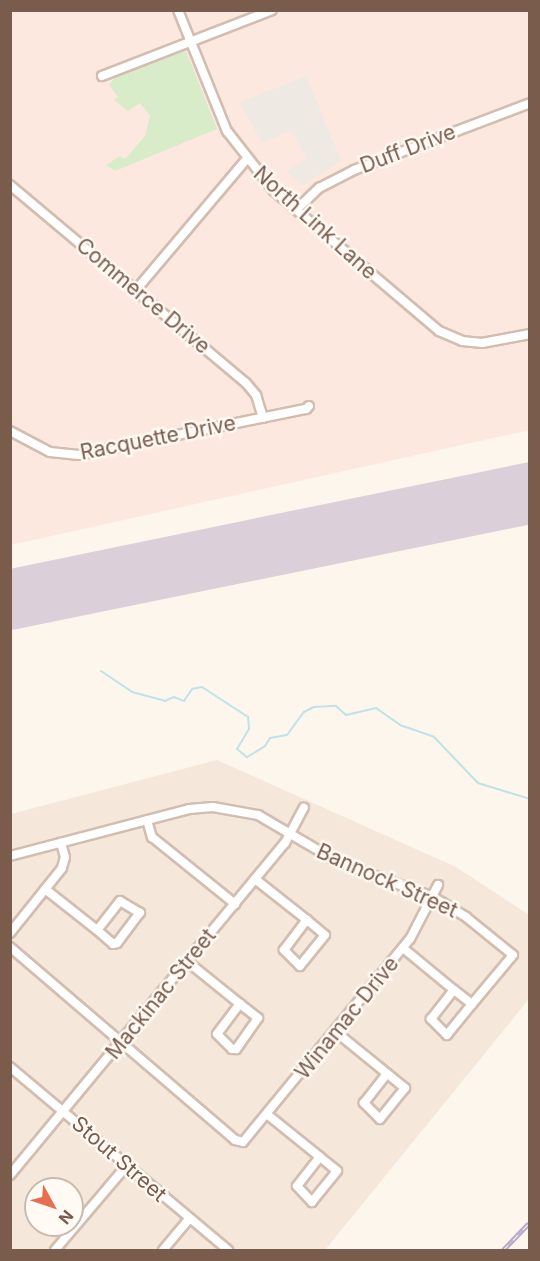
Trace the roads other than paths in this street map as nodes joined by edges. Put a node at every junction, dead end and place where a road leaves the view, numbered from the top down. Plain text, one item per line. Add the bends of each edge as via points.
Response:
1 (178, 10) edge
2 (272, 10) edge
3 (191, 42) junction
4 (102, 76) dead end
5 (530, 103) edge
6 (246, 160) junction
7 (10, 185) edge
8 (296, 210) junction
9 (136, 290) junction
10 (530, 334) edge
11 (309, 406) dead end
12 (263, 418) junction
13 (10, 431) edge
14 (304, 808) dead end
15 (147, 820) junction
16 (291, 834) junction
17 (62, 843) junction
18 (10, 856) edge
19 (255, 879) junction
20 (438, 885) dead end
21 (45, 889) junction
22 (433, 897) junction
23 (235, 904) junction
24 (307, 921) junction
25 (97, 930) junction
26 (10, 933) edge
27 (10, 946) edge
28 (403, 948) junction
29 (188, 962) junction
30 (454, 990) junction
31 (240, 1004) junction
32 (472, 1004) junction
33 (336, 1032) junction
34 (122, 1043) junction
35 (10, 1067) edge
36 (387, 1074) junction
37 (64, 1111) junction
38 (268, 1115) junction
39 (320, 1157) junction
40 (127, 1166) junction
41 (10, 1175) edge
42 (189, 1219) junction
43 (56, 1251) edge
44 (163, 1251) edge
45 (228, 1251) edge

1 - 3 street, North Link Lane
2 - 3 street
3 - 4 street
3 - 6 street, North Link Lane via 221,119
5 - 8 street, Duff Drive via 335,178
6 - 8 street, North Link Lane
6 - 9 street
7 - 9 street, Commerce Drive
8 - 10 street, North Link Lane via 445,334 482,343
9 - 12 street, Commerce Drive via 246,382 256,395
11 - 12 street, Racquette Drive
12 - 13 street, Racquette Drive via 69,455 34,446
14 - 16 street, Mackinac Street
15 - 16 street, Bannock Street via 189,809 237,809 258,815
15 - 17 street, Bannock Street
15 - 23 street via 152,837
16 - 19 street, Mackinac Street
16 - 22 street, Bannock Street via 340,863
17 - 18 street, Bannock Street
17 - 21 street via 65,863
19 - 23 street, Mackinac Street
19 - 24 street
20 - 22 street, Winamac Drive
21 - 25 street
21 - 26 street
22 - 28 street, Winamac Drive
22 - 32 street, Bannock Street via 466,917 513,955
23 - 29 street, Mackinac Street
24 - 24 street via 326,938 300,966 284,950
25 - 25 street via 117,943 140,913 120,901
27 - 34 street
28 - 30 street
28 - 33 street, Winamac Drive
29 - 31 street
29 - 34 street, Mackinac Street
30 - 32 street
30 - 32 street via 431,1019 447,1035
31 - 31 street via 258,1022 232,1050 217,1034
33 - 36 street
33 - 38 street, Winamac Drive
34 - 37 street, Mackinac Street
34 - 38 street, Winamac Drive via 236,1140 243,1142
35 - 37 street, Stout Street
36 - 36 street via 405,1090 380,1119 364,1103
37 - 40 street, Stout Street
37 - 41 street, Mackinac Street
38 - 39 street
39 - 39 street via 337,1174 312,1202 297,1186
40 - 42 street, Stout Street
40 - 43 street
42 - 44 street
42 - 45 street, Stout Street

